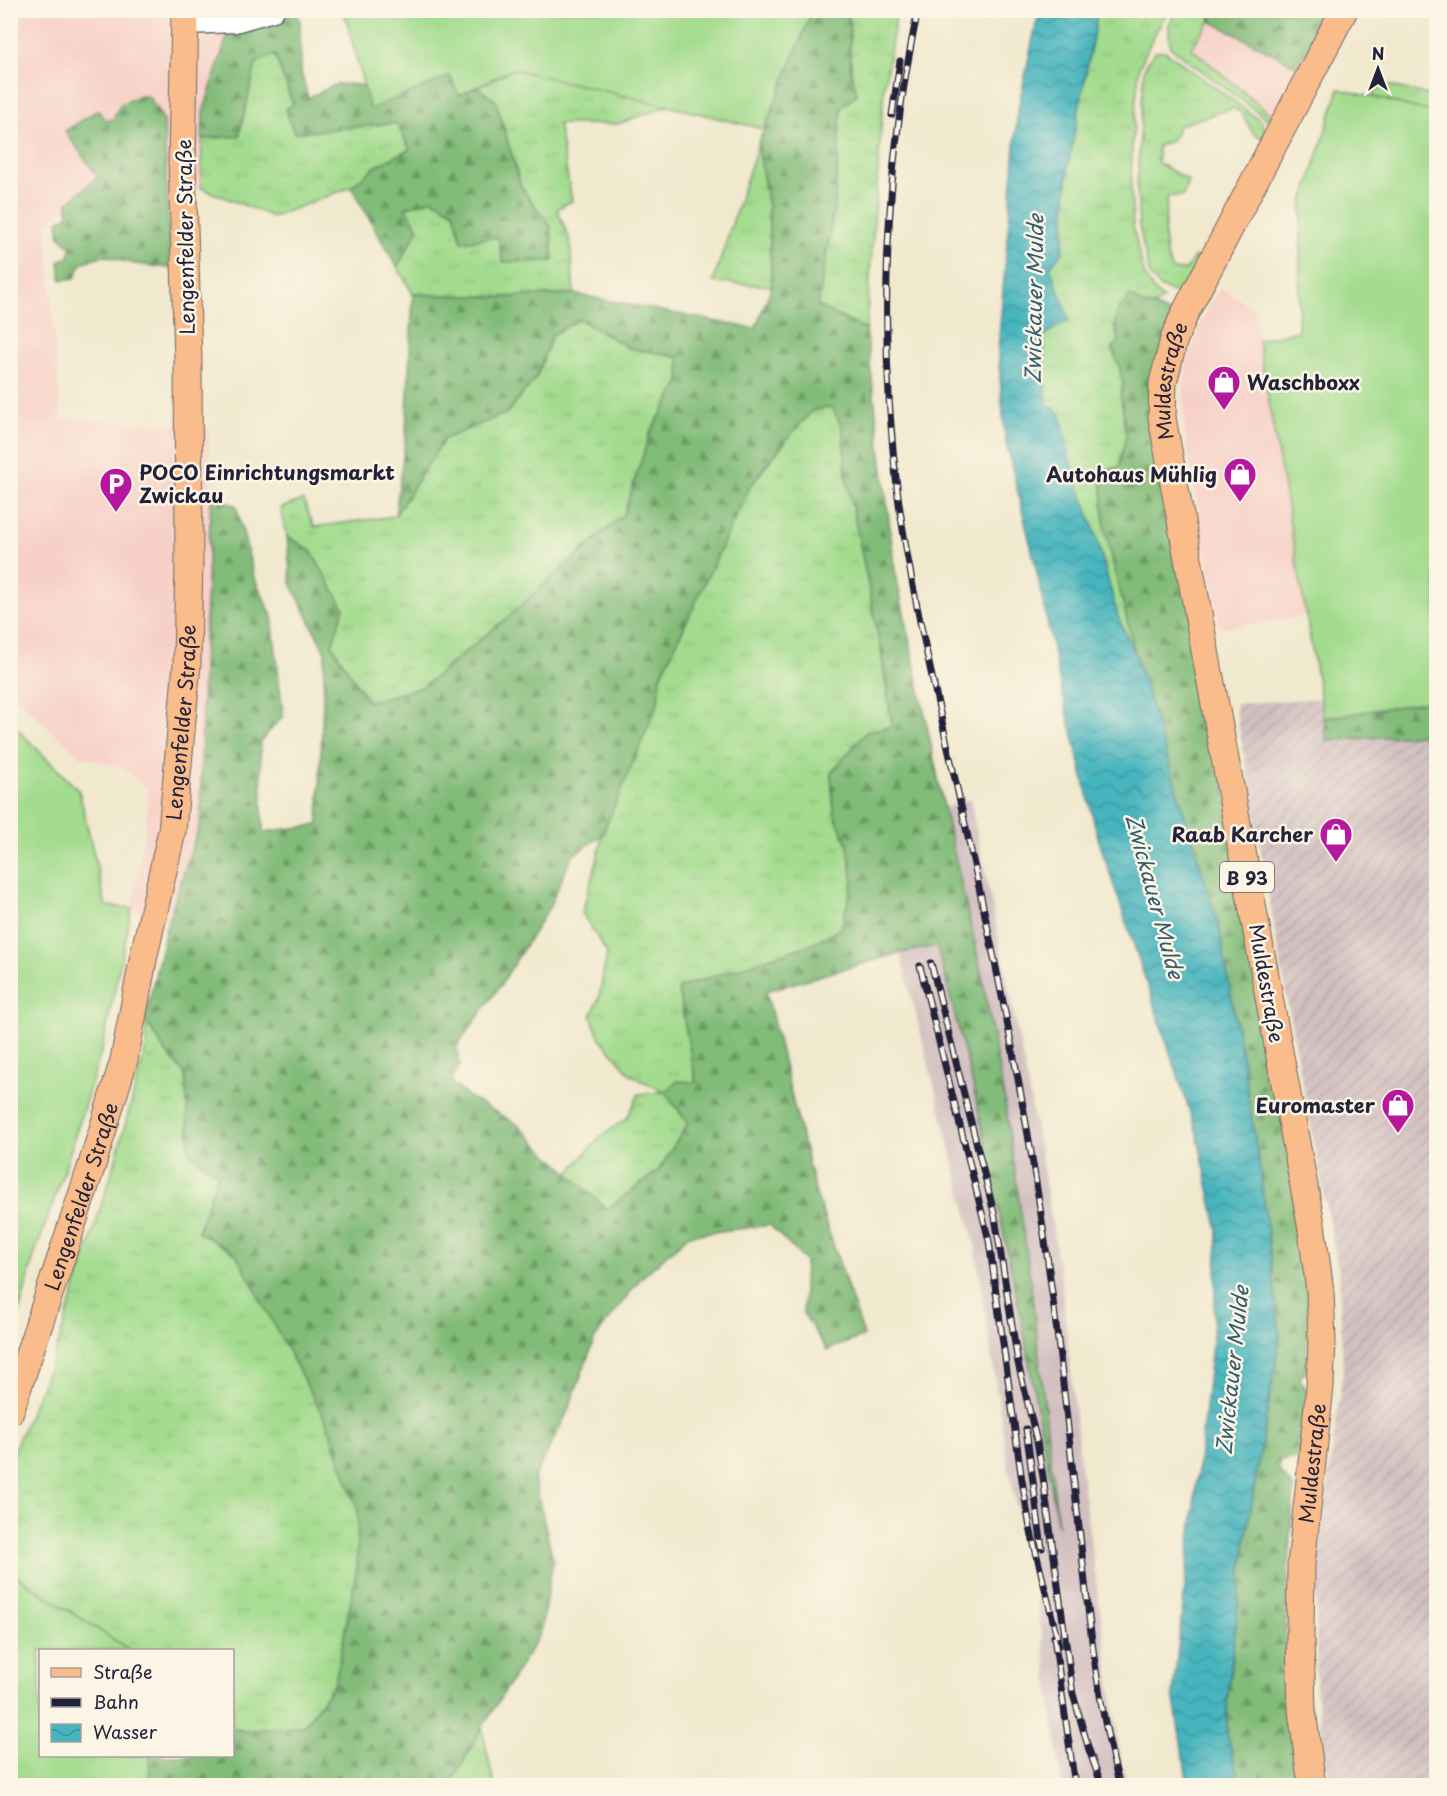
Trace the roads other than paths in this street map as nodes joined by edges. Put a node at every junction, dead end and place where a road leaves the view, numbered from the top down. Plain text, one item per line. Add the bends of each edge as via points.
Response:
1 (273, 10) edge
2 (1344, 10) edge
3 (185, 17) edge
4 (17, 1373) edge
5 (10, 1411) edge
6 (1312, 1785) edge

1 - 3 street via 235,21
2 - 6 main road, Muldestraße / B 93 via 1185,313 1163,383 1162,418 1311,1224 1320,1291 1320,1386 1301,1565 1302,1710
3 - 4 main road, Lengenfelder Straße via 182,162 189,558 187,664 172,831 124,1060 93,1165
4 - 5 main road, Lengenfelder Straße

